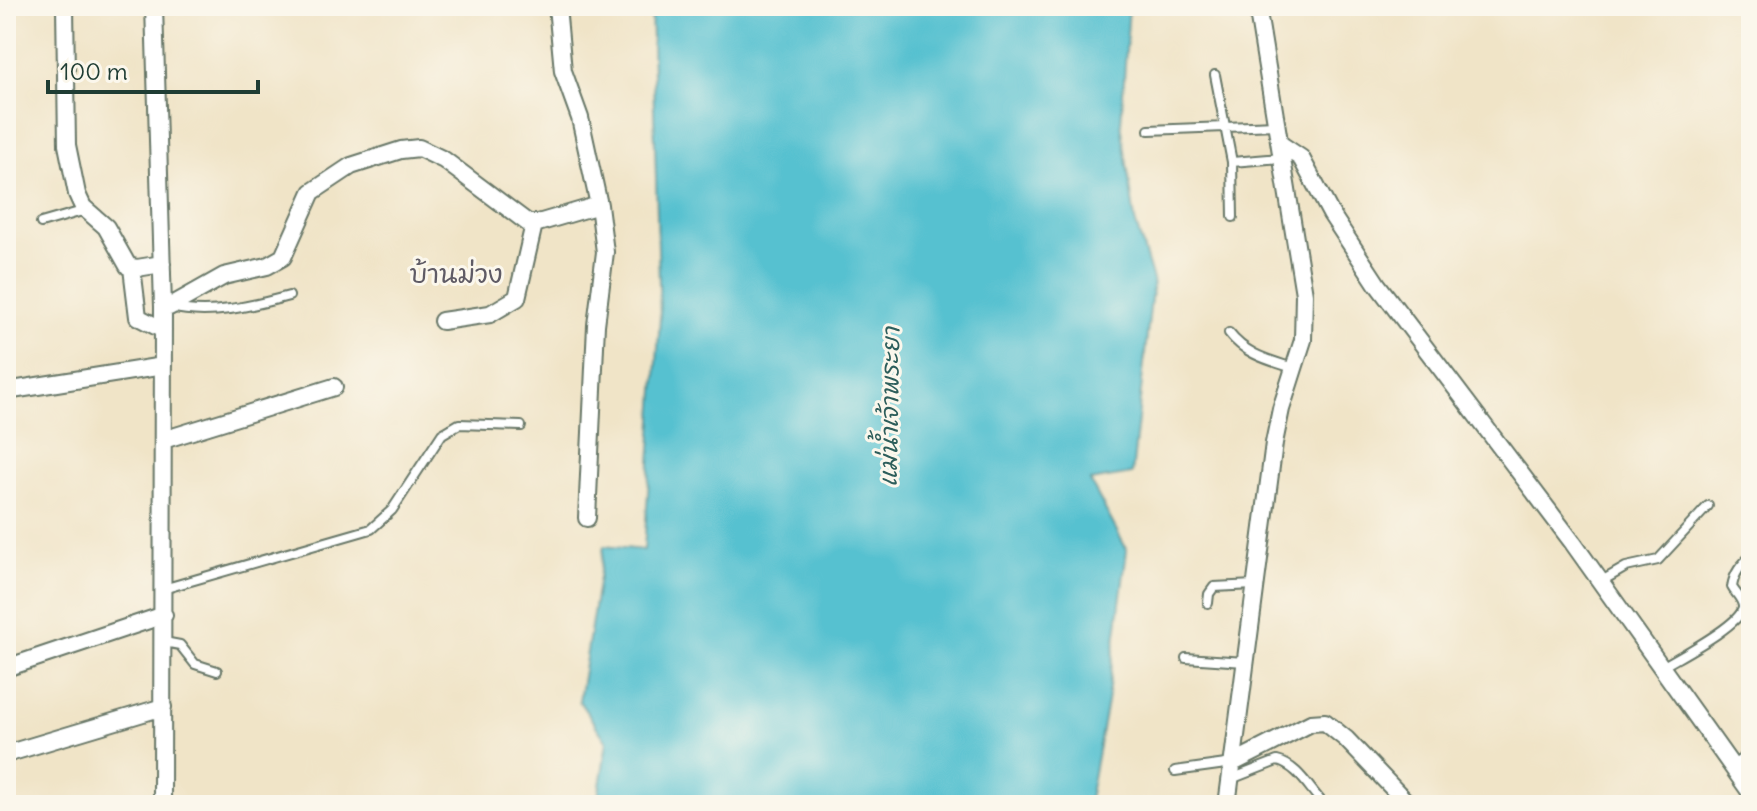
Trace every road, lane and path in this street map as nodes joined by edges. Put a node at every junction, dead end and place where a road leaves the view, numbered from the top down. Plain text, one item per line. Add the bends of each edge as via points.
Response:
1 (65, 6) edge
2 (154, 6) edge
3 (557, 6) edge
4 (1257, 6) edge
5 (1215, 75) dead end
6 (1277, 125) junction
7 (1227, 127) junction
8 (1149, 130) dead end
9 (1280, 151) junction
10 (1232, 162) junction
11 (599, 205) junction
12 (87, 210) junction
13 (1233, 217) dead end
14 (41, 223) dead end
15 (534, 224) junction
16 (162, 264) junction
17 (132, 272) junction
18 (289, 296) dead end
19 (166, 307) junction
20 (442, 321) dead end
21 (163, 330) junction
22 (1229, 333) dead end
23 (163, 366) junction
24 (1293, 368) junction
25 (334, 387) dead end
26 (6, 391) edge
27 (521, 426) dead end
28 (163, 440) junction
29 (1708, 506) dead end
30 (587, 518) dead end
31 (1751, 556) edge
32 (1600, 582) junction
33 (1254, 585) junction
34 (163, 589) junction
35 (1208, 603) dead end
36 (164, 615) junction
37 (164, 642) junction
38 (1186, 658) dead end
39 (1245, 662) junction
40 (1661, 667) junction
41 (6, 668) edge
42 (217, 671) dead end
43 (163, 707) junction
44 (1751, 752) edge
45 (6, 754) edge
46 (1732, 766) junction
47 (1175, 771) dead end
48 (1232, 771) junction
49 (1751, 793) edge
50 (1320, 800) dead end
51 (162, 805) edge
52 (1227, 805) edge
53 (1409, 805) edge

1 - 12 street via 67,145 77,194
2 - 16 street
3 - 11 street via 563,71 580,118
4 - 6 street
5 - 7 lane
6 - 7 lane
6 - 9 street
7 - 8 lane
7 - 10 lane
9 - 10 lane
9 - 24 street via 1304,294 1303,340
9 - 32 street via 1290,149 1301,158 1370,274
10 - 13 lane
11 - 15 street
11 - 30 street via 605,252 596,325
12 - 14 lane
12 - 17 street via 106,227
15 - 19 street via 439,157 419,148 401,150 351,166 312,192 283,257 224,276
15 - 20 street via 517,298 490,314
16 - 17 street
16 - 19 street
17 - 21 street via 138,317
18 - 19 lane via 233,309
19 - 21 street
21 - 23 street
22 - 24 lane via 1259,357
23 - 26 street
23 - 28 street
24 - 33 street via 1274,443
25 - 28 street
27 - 34 lane via 459,424 442,434 392,510 371,529
28 - 34 street
29 - 32 lane via 1658,560 1626,567
31 - 40 lane via 1733,581 1741,611 1725,628
32 - 40 street
33 - 35 lane via 1214,587
33 - 39 street
34 - 36 street
36 - 37 street
36 - 41 street
37 - 42 lane via 180,645 195,664
37 - 43 street
38 - 39 lane
39 - 48 street
40 - 46 street
43 - 45 street
43 - 51 street
44 - 46 lane
46 - 49 street
47 - 48 lane
48 - 50 lane via 1282,762
48 - 52 street
48 - 53 street via 1311,723 1325,722

